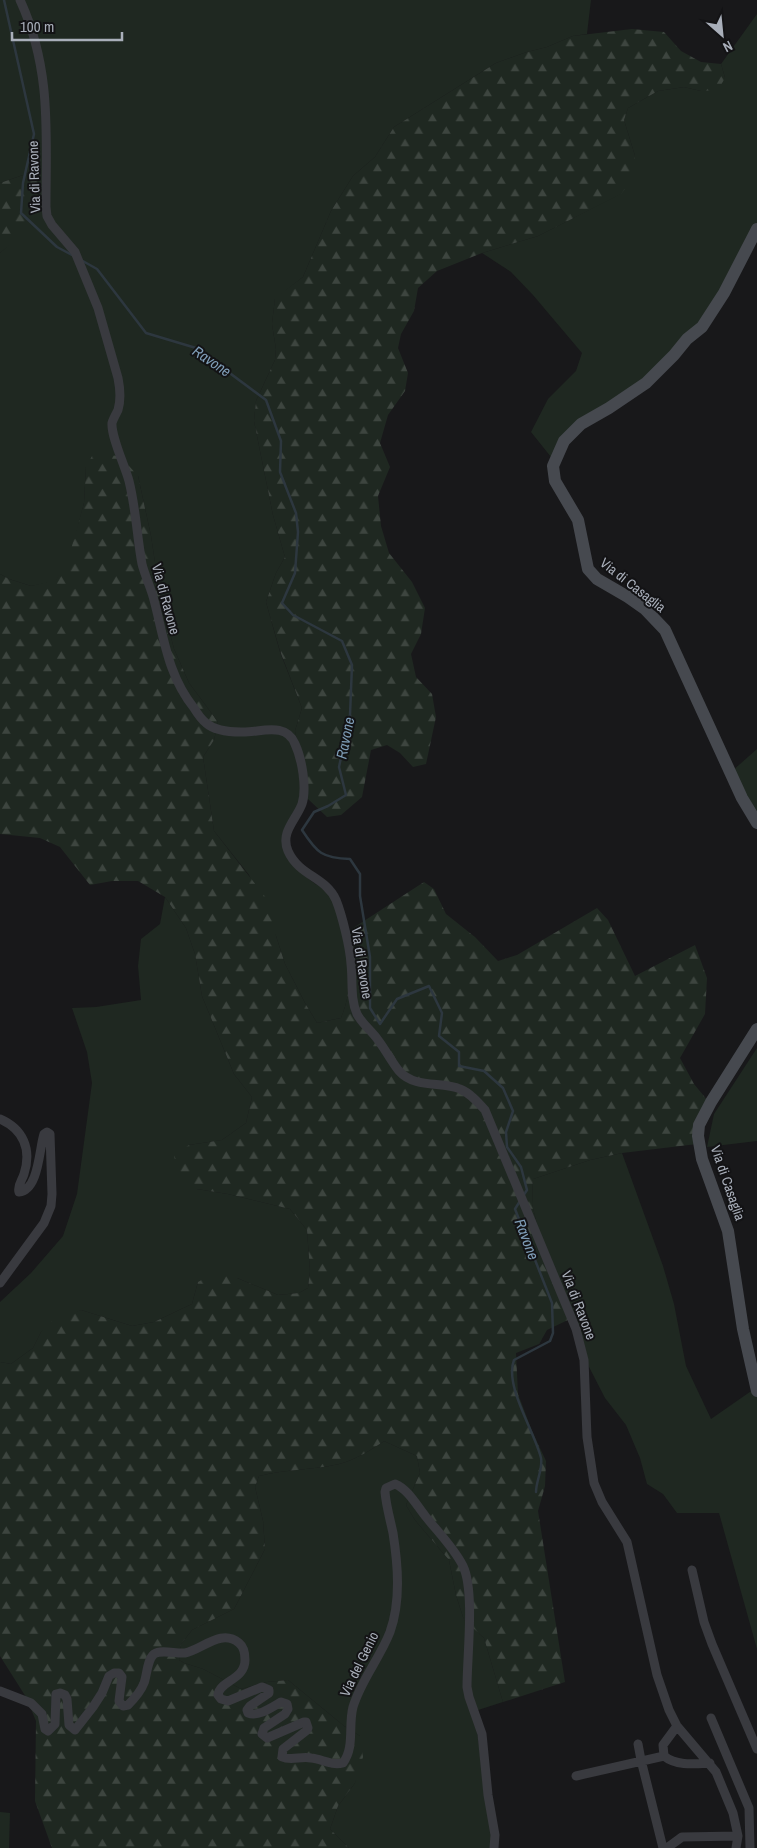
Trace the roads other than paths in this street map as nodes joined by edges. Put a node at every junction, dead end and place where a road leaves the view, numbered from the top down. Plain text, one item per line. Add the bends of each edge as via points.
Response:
1 (20, 0) edge
2 (757, 229) edge
3 (757, 823) edge
4 (757, 1029) edge
5 (0, 1119) edge
6 (0, 1283) edge
7 (757, 1391) edge
8 (692, 1570) dead end
9 (0, 1691) edge
10 (711, 1718) dead end
11 (677, 1726) junction
12 (638, 1744) dead end
13 (757, 1749) edge
14 (664, 1756) junction
15 (641, 1760) junction
16 (710, 1763) junction
17 (576, 1776) dead end
18 (738, 1836) junction
19 (494, 1848) edge
20 (665, 1848) edge
21 (736, 1848) edge
22 (750, 1848) edge

1 - 11 street, Via di Ravone via 38,48 44,80 47,216 80,262 98,308 118,378 119,408 112,422 131,488 142,566 169,666 188,701 206,723 218,729 241,732 284,731 294,741 301,761 303,802 289,825 287,849 300,869 324,884 334,897 351,962 352,996 358,1015 400,1072 417,1082 460,1088 484,1110 576,1330 584,1360 587,1437 594,1483 627,1542 657,1675
2 - 3 street, Via di Casaglia via 724,294 702,327 646,383 580,424 564,440 552,466 555,481 578,520 588,569 597,579 645,609 665,630 742,798
4 - 7 street, Via di Casaglia via 710,1102 699,1125 698,1136 702,1158 730,1238 743,1329
5 - 6 street via 12,1124 23,1137 26,1156 19,1192 28,1188 35,1175 44,1134 50,1134 52,1194 44,1223
8 - 13 street via 704,1622
9 - 19 street, Via del Genio via 31,1703 42,1714 48,1731 55,1724 56,1694 65,1695 69,1725 75,1730 114,1673 122,1677 119,1702 123,1706 141,1689 154,1654 187,1652 218,1638 230,1638 241,1645 246,1662 238,1676 218,1692 221,1699 228,1700 266,1687 269,1693 250,1706 248,1713 259,1714 281,1702 287,1704 288,1709 264,1728 264,1737 275,1736 304,1722 308,1728 283,1749 282,1757 343,1763 348,1751 356,1698 385,1643 395,1614 397,1578 385,1492 395,1484 405,1491 454,1552 467,1577 467,1687 482,1734
10 - 22 street via 749,1808
11 - 14 street via 663,1745
11 - 16 street, Via di Ravone
12 - 15 street
14 - 15 street
14 - 16 street via 670,1761 688,1764
15 - 17 street
15 - 20 street
16 - 18 street, Via di Ravone via 728,1798
18 - 20 street via 682,1837
18 - 21 street, Via di Ravone

